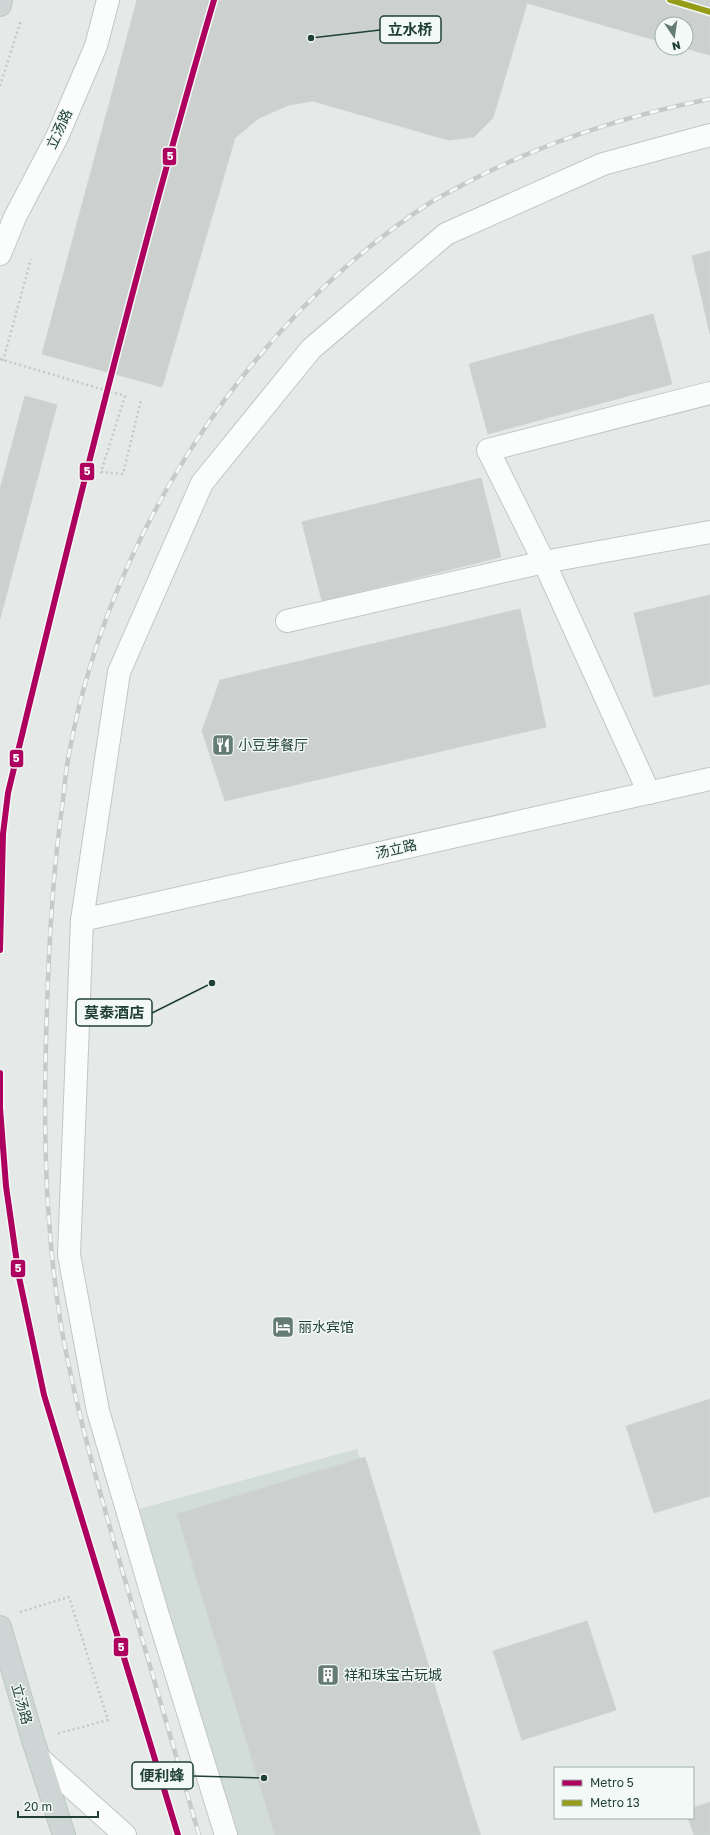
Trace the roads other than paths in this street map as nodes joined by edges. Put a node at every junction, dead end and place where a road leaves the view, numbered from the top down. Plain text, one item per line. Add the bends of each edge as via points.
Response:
1 (1, 0) edge
2 (108, 0) edge
3 (0, 5) edge
4 (710, 135) edge
5 (0, 254) edge
6 (710, 393) edge
7 (710, 532) edge
8 (544, 562) junction
9 (287, 621) dead end
10 (710, 779) edge
11 (649, 793) junction
12 (82, 920) junction
13 (7, 1621) edge
14 (36, 1749) junction
15 (64, 1835) edge
16 (124, 1835) edge
17 (226, 1835) edge

1 - 3 main road
2 - 5 street, 立汤路 via 93,53 57,137 15,217
4 - 12 street via 603,164 446,234 311,348 202,483 119,672
6 - 8 street via 488,450
7 - 8 street
8 - 9 street
8 - 11 street
10 - 11 street, 汤立路
11 - 12 street, 汤立路
12 - 17 street via 69,1255 98,1410
13 - 14 main road, 立汤路
14 - 15 main road, 立汤路
14 - 16 street

